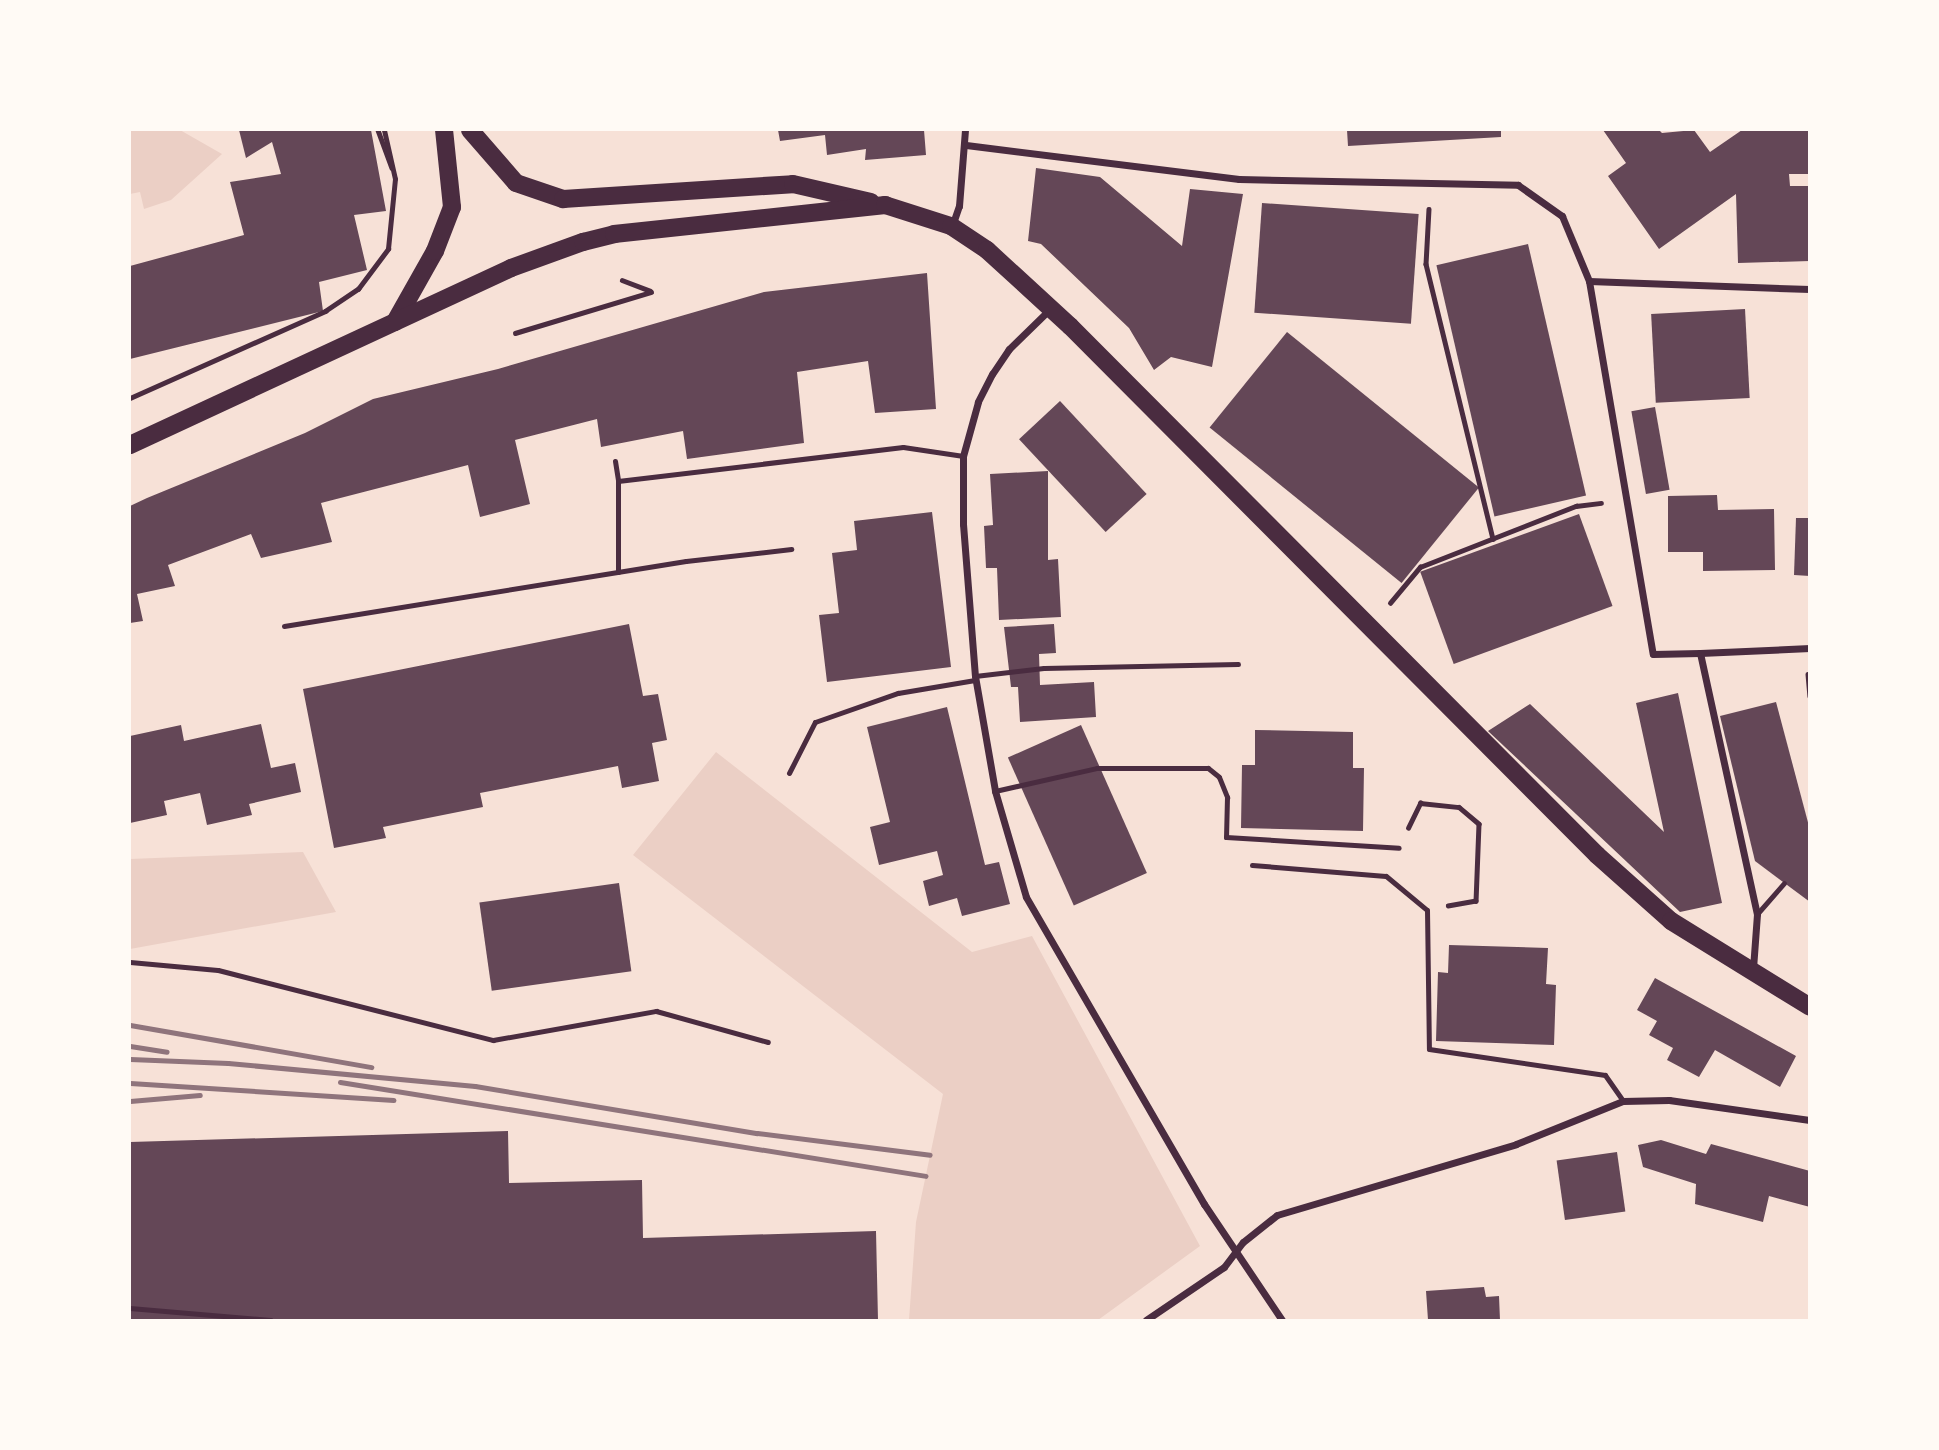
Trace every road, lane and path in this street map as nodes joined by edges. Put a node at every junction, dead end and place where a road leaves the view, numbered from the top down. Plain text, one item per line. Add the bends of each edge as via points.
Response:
1 (378, 130) edge
2 (384, 130) edge
3 (444, 130) edge
4 (470, 130) edge
5 (965, 130) edge
6 (966, 145) junction
7 (394, 171) junction
8 (1430, 183) junction
9 (885, 205) junction
10 (951, 226) junction
11 (622, 280) dead end
12 (1590, 281) junction
13 (1810, 289) edge
14 (1051, 308) junction
15 (395, 322) junction
16 (515, 332) dead end
17 (130, 398) edge
18 (130, 444) edge
19 (963, 456) junction
20 (615, 461) dead end
21 (618, 481) junction
22 (1627, 500) junction
23 (1493, 539) junction
24 (791, 550) dead end
25 (618, 572) junction
26 (1386, 608) dead end
27 (284, 626) dead end
28 (1810, 648) edge
29 (1700, 653) junction
30 (1238, 664) dead end
31 (975, 678) junction
32 (789, 773) dead end
33 (995, 790) junction
34 (1420, 803) dead end
35 (1399, 848) dead end
36 (1252, 865) dead end
37 (1784, 883) dead end
38 (1427, 910) junction
39 (1757, 914) junction
40 (130, 962) edge
41 (1752, 975) junction
42 (1810, 1007) edge
43 (768, 1042) dead end
44 (1623, 1101) junction
45 (1810, 1120) edge
46 (1234, 1255) junction
47 (130, 1308) edge
48 (270, 1321) edge
49 (1146, 1321) edge
50 (1282, 1321) edge

1 - 7 path
2 - 7 path
3 - 15 main road via 452,207 435,251
4 - 9 main road via 516,183 563,199 793,184
5 - 6 street
6 - 8 street via 1239,179
6 - 10 street via 959,206
7 - 17 path via 388,249 358,289 324,311
8 - 12 street via 1518,185 1562,216
8 - 23 path via 1426,264
9 - 10 main road
9 - 15 main road via 614,234 511,268
10 - 14 main road via 987,250
11 - 16 path via 651,292
12 - 13 street
12 - 22 street
14 - 19 street via 992,374 978,402
14 - 41 main road via 1597,855 1671,921
15 - 18 main road
19 - 21 lane via 903,447
19 - 31 street via 963,524
20 - 21 lane
21 - 25 lane
22 - 23 path via 1576,506
22 - 29 street via 1653,654
23 - 26 path via 1420,567
24 - 25 lane
25 - 27 lane
28 - 29 street
29 - 39 street
30 - 31 lane via 1044,668
31 - 32 lane via 898,693 815,722
31 - 33 street
33 - 35 lane via 1097,768 1208,768 1219,777 1227,797 1226,837
33 - 46 street via 1026,897
34 - 38 path via 1458,807 1479,824 1476,901
36 - 38 lane via 1385,876
37 - 39 lane
38 - 44 lane via 1429,1049 1605,1075
39 - 41 street
40 - 43 lane via 218,970 493,1040 656,1011
41 - 42 main road
44 - 45 street via 1669,1100
44 - 46 street via 1516,1144 1277,1214
46 - 49 street via 1224,1267
46 - 50 street
47 - 48 path

